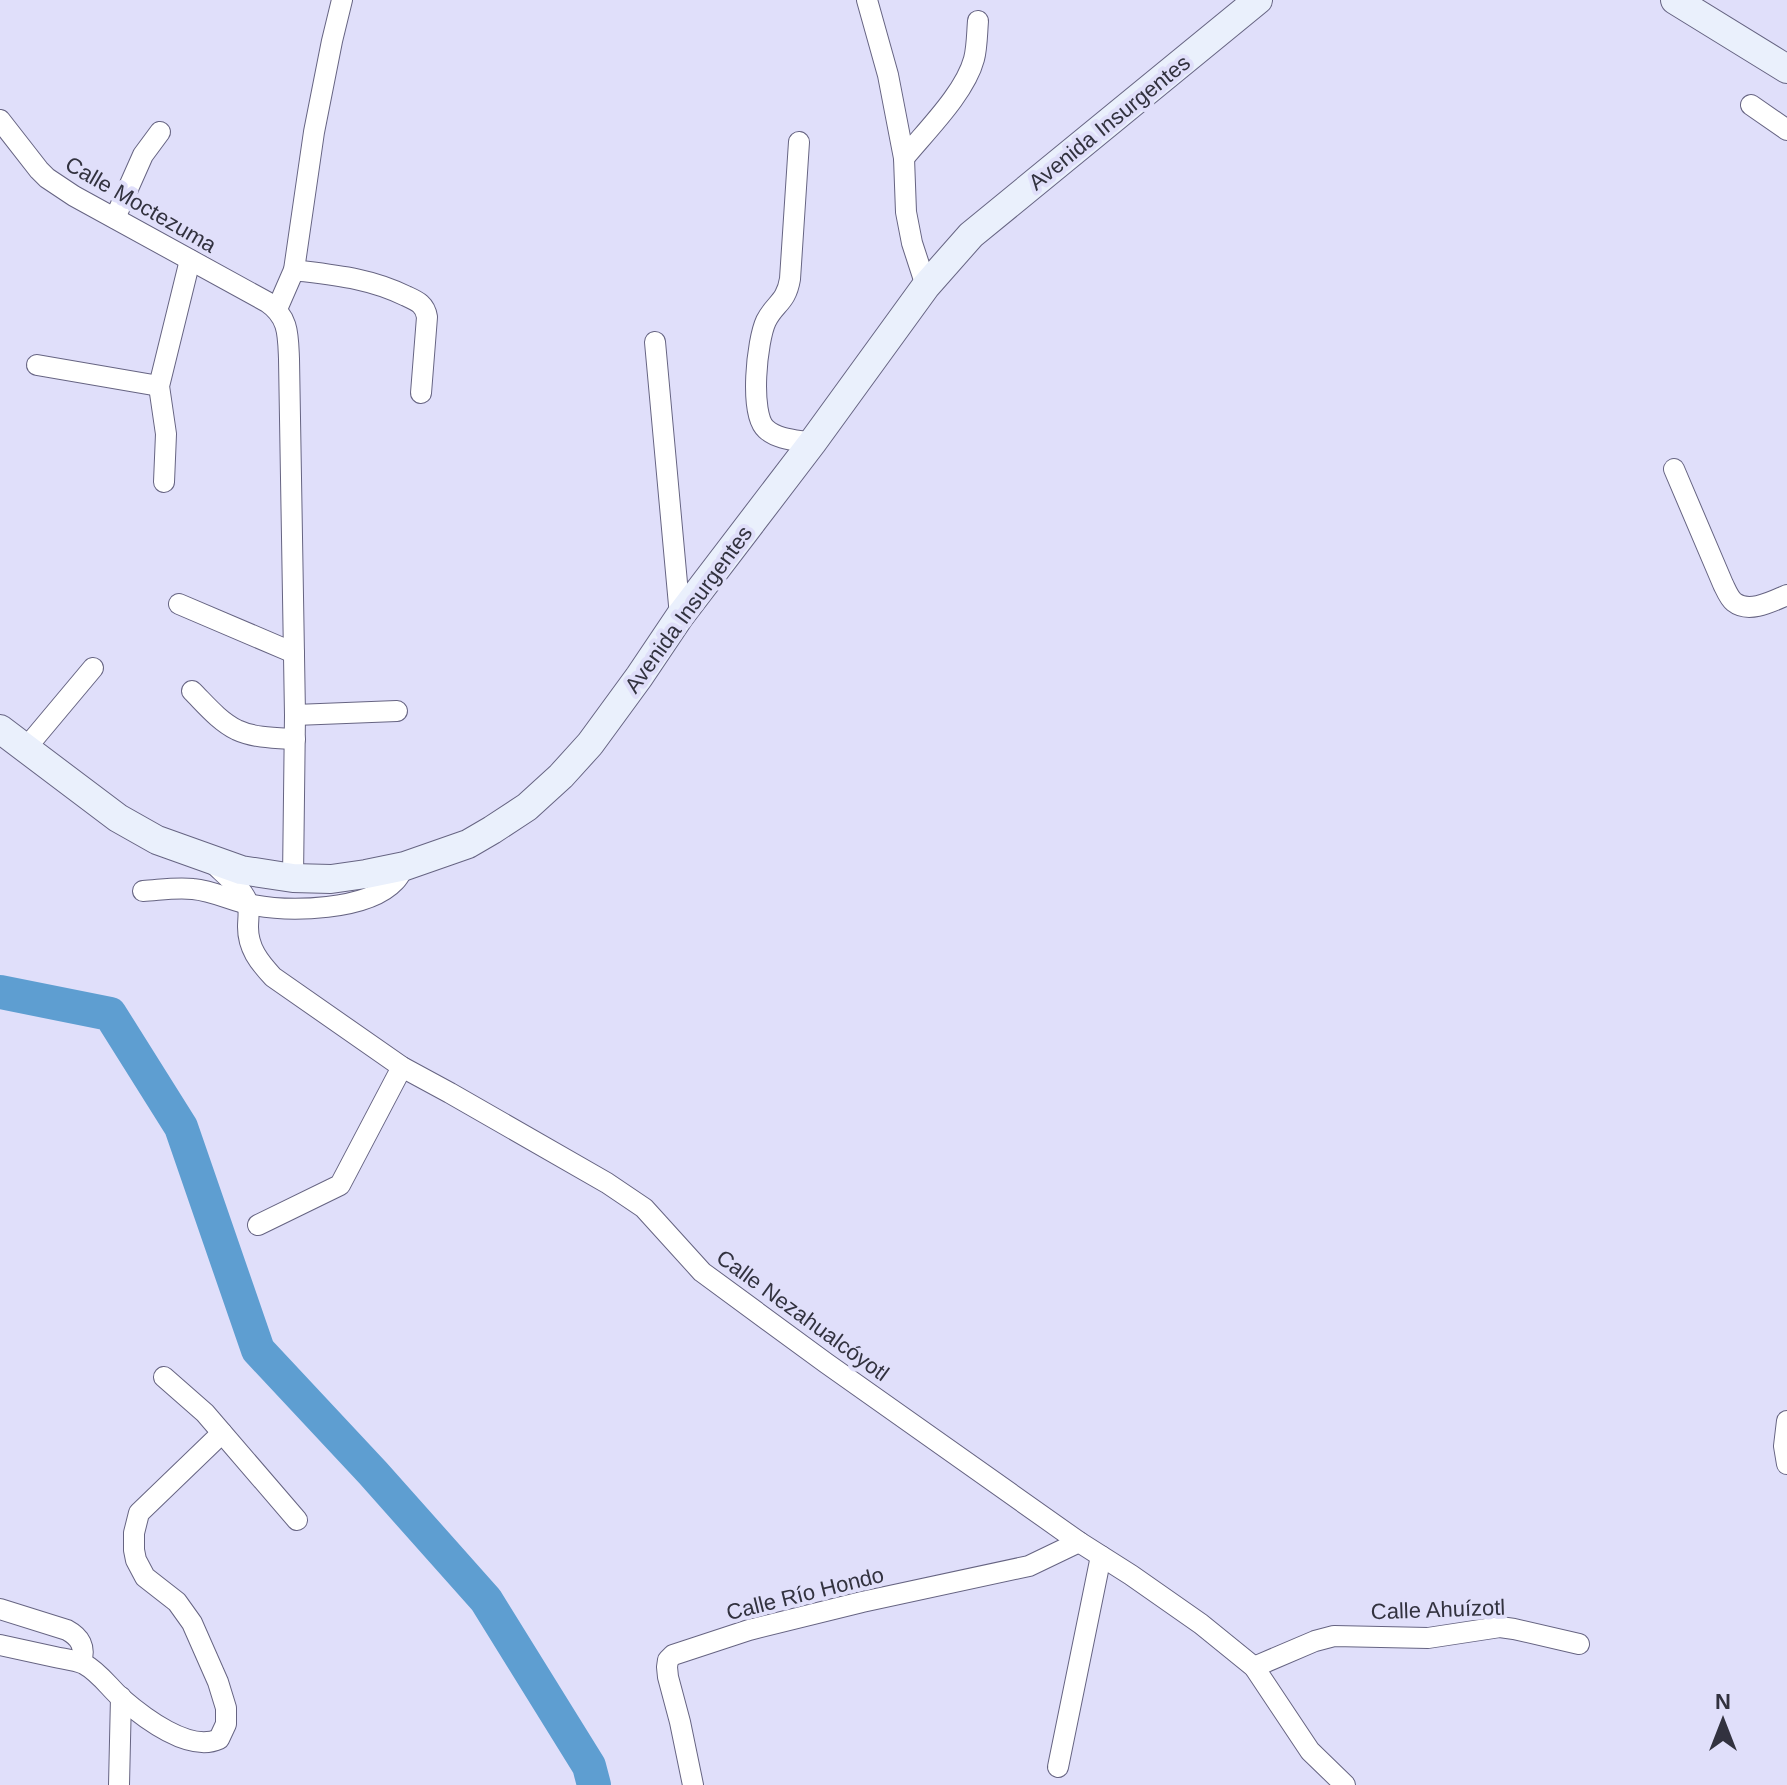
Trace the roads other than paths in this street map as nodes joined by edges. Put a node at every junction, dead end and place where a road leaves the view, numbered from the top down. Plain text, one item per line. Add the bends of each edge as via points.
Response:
1 (342, 0) edge
2 (867, 0) edge
3 (1258, 0) edge
4 (1675, 0) edge
5 (978, 21) dead end
6 (1787, 69) edge
7 (1751, 105) dead end
8 (0, 120) edge
9 (1787, 130) edge
10 (160, 132) dead end
11 (799, 142) dead end
12 (904, 158) junction
13 (115, 218) junction
14 (190, 260) junction
15 (294, 270) junction
16 (926, 286) junction
17 (277, 309) junction
18 (655, 342) dead end
19 (37, 365) dead end
20 (159, 386) junction
21 (421, 393) dead end
22 (812, 443) junction
23 (1674, 469) dead end
24 (164, 482) dead end
25 (1787, 595) edge
26 (179, 604) dead end
27 (680, 616) junction
28 (294, 653) junction
29 (93, 668) dead end
30 (192, 691) dead end
31 (397, 711) dead end
32 (295, 715) junction
33 (0, 729) edge
34 (295, 739) junction
35 (26, 748) junction
36 (211, 861) junction
37 (405, 866) junction
38 (293, 878) junction
39 (143, 891) dead end
40 (249, 904) junction
41 (402, 1067) junction
42 (258, 1225) dead end
43 (164, 1377) dead end
44 (1787, 1421) edge
45 (222, 1433) junction
46 (1787, 1464) edge
47 (297, 1520) dead end
48 (1079, 1542) junction
49 (1101, 1556) junction
50 (0, 1609) edge
51 (1579, 1644) dead end
52 (0, 1645) edge
53 (81, 1662) junction
54 (1254, 1667) junction
55 (121, 1697) junction
56 (1058, 1767) dead end
57 (119, 1785) edge
58 (693, 1785) edge
59 (1345, 1785) edge

1 - 15 street via 314,132
2 - 12 street
3 - 16 main road, Avenida Insurgentes via 971,235
4 - 6 main road
5 - 12 street via 974,59 956,96
7 - 9 street
8 - 13 street, Calle Moctezuma via 47,178
10 - 13 street via 143,155
11 - 22 street via 790,279 761,339 757,413 761,424 779,437
12 - 16 street via 906,212
13 - 14 street, Calle Moctezuma
14 - 17 street, Calle Moctezuma
14 - 20 street
15 - 17 street
15 - 21 street via 369,280 421,303 427,317
16 - 22 main road, Avenida Insurgentes
17 - 28 street via 288,341
18 - 27 street
19 - 20 street
20 - 24 street via 166,434
22 - 27 main road, Avenida Insurgentes
23 - 25 street via 1733,602 1753,607
26 - 28 street
27 - 37 main road, Avenida Insurgentes via 590,744 538,797 468,844
28 - 32 street
29 - 35 street
30 - 34 street via 236,729
31 - 32 street
32 - 34 street
33 - 35 main road, Avenida Insurgentes
34 - 38 street
35 - 36 main road, Avenida Insurgentes via 118,818
36 - 38 main road, Avenida Insurgentes
36 - 40 street
37 - 38 main road, Avenida Insurgentes via 331,879
37 - 40 street via 384,889 346,903 310,910
39 - 40 street via 193,889
40 - 41 street, Calle Nezahualcóyotl via 252,950 267,971
41 - 42 street via 340,1185
41 - 48 street, Calle Nezahualcóyotl via 644,1208 702,1272
43 - 45 street
44 - 46 street
45 - 47 street
45 - 55 street via 139,1513 134,1550 145,1577 177,1602 192,1623 218,1682 225,1730 219,1739 196,1742 155,1724
48 - 49 street, Calle Nezahualcóyotl
48 - 58 street, Calle Río Hondo via 1029,1566 833,1609 673,1655 668,1677
49 - 54 street, Calle Nezahualcóyotl
49 - 56 street
50 - 53 street via 76,1635 83,1647
51 - 54 street, Calle Ahuízotl via 1500,1627 1428,1638 1334,1636
52 - 53 street
53 - 55 street
54 - 59 street, Calle Nezahualcóyotl via 1310,1751
55 - 57 street

